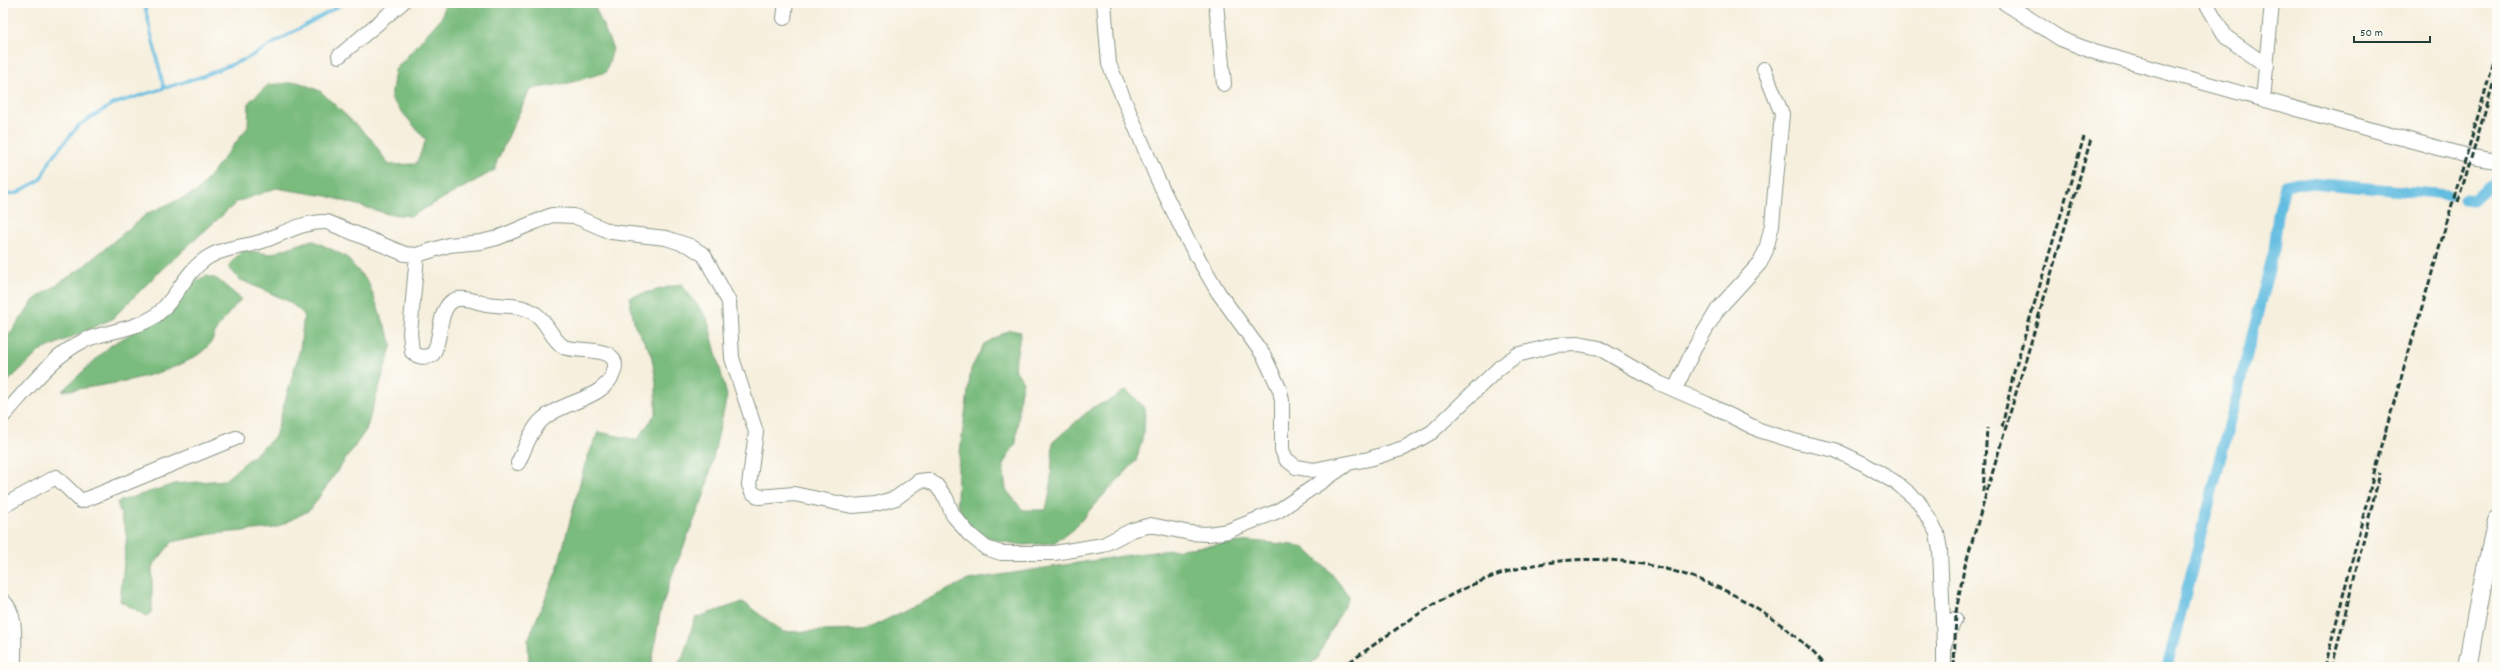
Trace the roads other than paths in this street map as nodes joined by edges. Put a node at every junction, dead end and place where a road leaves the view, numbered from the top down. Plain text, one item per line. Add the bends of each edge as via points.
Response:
1 (402, 3) edge
2 (786, 3) edge
3 (1104, 3) edge
4 (1216, 3) edge
5 (2004, 3) edge
6 (2206, 3) edge
7 (2272, 3) edge
8 (784, 18) dead end
9 (339, 56) dead end
10 (2267, 66) junction
11 (1764, 69) dead end
12 (1224, 84) dead end
13 (2264, 100) junction
14 (2497, 161) edge
15 (418, 255) junction
16 (1675, 389) junction
17 (3, 416) edge
18 (236, 438) dead end
19 (518, 463) dead end
20 (1349, 463) junction
21 (3, 506) edge
22 (2497, 522) edge
23 (3, 601) edge
24 (1955, 619) dead end
25 (1944, 645) junction
26 (14, 667) edge
27 (1944, 667) edge
28 (2467, 667) edge

1 - 9 street
2 - 8 street
3 - 20 street via 1109,64 1157,178 1218,292 1264,356 1280,390 1282,450 1286,460 1296,467 1313,470
4 - 12 street
5 - 13 street via 2061,39 2094,52
6 - 10 street via 2226,37
7 - 10 street
10 - 13 street
11 - 16 street via 1782,114 1772,225 1766,250 1760,263 1718,309 1694,349
13 - 14 street via 2472,157
15 - 17 street via 406,254 327,222 314,221 262,241 219,250 202,260 167,306 156,315 144,323 85,341 67,351
15 - 19 street via 410,333 412,352 417,356 422,358 434,354 446,307 452,301 466,298 488,304 526,308 538,316 557,341 566,347 598,351 608,355 614,362 610,381 600,391 563,406 543,419
15 - 20 street via 448,246 497,238 552,215 574,216 611,232 666,238 690,246 704,256 729,302 732,358 756,432 749,473 752,492 759,497 794,494 852,506 876,504 896,498 919,481 928,480 936,485 946,498 953,515 969,534 986,548 1001,553 1077,551 1103,546 1132,530 1151,525 1190,533 1228,531 1278,511
16 - 20 street via 1634,370 1600,348 1579,344 1555,344 1517,355 1499,368 1432,432 1404,448
16 - 25 street via 1760,430 1835,450 1898,484 1919,502 1937,533 1940,550
18 - 21 street via 92,498 81,500 56,477
22 - 28 main road
23 - 26 street via 11,610 13,620
24 - 25 street
25 - 27 street

